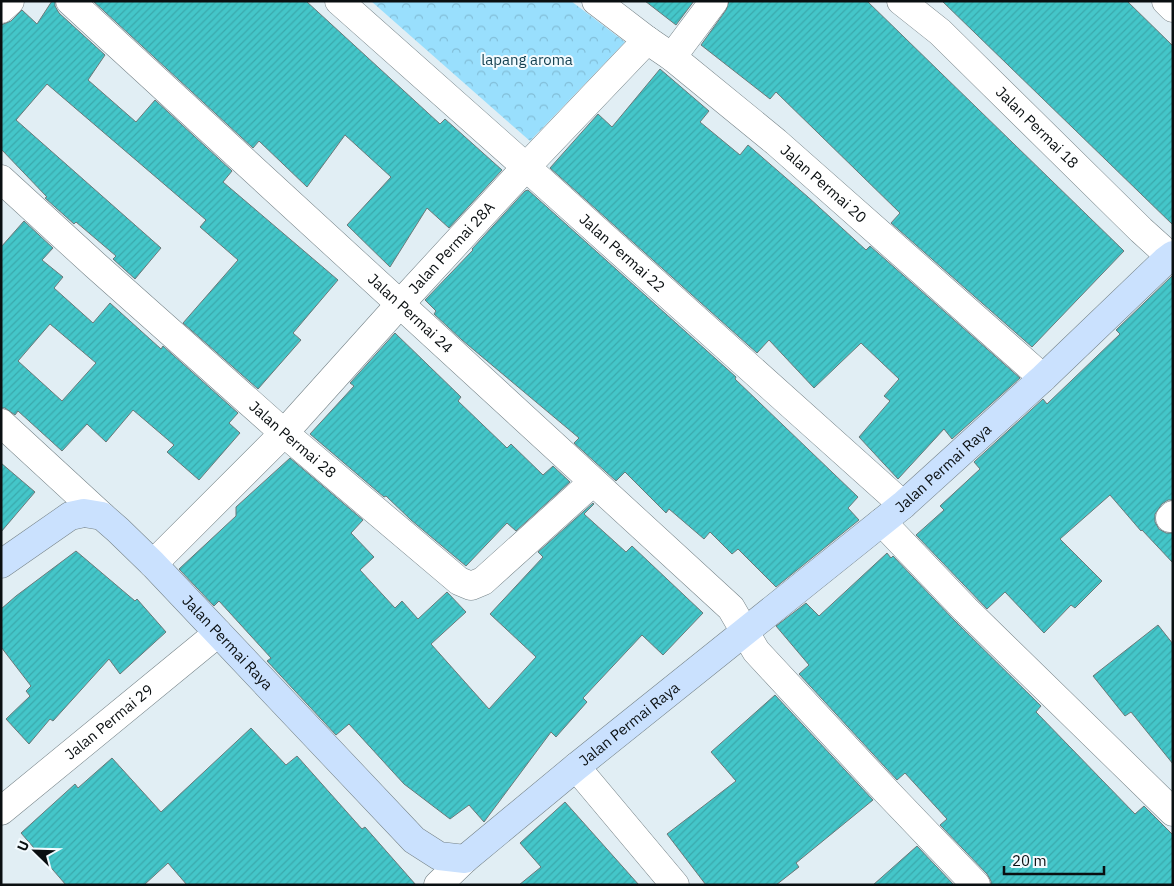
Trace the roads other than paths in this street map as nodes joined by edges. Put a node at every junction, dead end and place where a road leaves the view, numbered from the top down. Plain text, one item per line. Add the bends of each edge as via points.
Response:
1 (10, 1) edge
2 (70, 1) edge
3 (340, 1) edge
4 (596, 1) edge
5 (714, 1) edge
6 (901, 1) edge
7 (1166, 1) edge
8 (1173, 8) edge
9 (1, 9) edge
10 (647, 40) junction
11 (672, 57) junction
12 (526, 167) junction
13 (1, 178) edge
14 (1172, 257) edge
15 (400, 304) junction
16 (1043, 378) junction
17 (1, 423) edge
18 (284, 433) junction
19 (593, 482) junction
20 (892, 514) junction
21 (102, 516) junction
22 (1, 564) edge
23 (154, 564) junction
24 (744, 632) junction
25 (218, 633) junction
26 (576, 767) junction
27 (1, 811) edge
28 (1173, 812) edge
29 (465, 859) junction
30 (438, 885) edge
31 (675, 885) edge
32 (976, 885) edge

1 - 9 street
2 - 15 street, Jalan Permai 24
3 - 12 street, Jalan Permai 22
4 - 10 street, Jalan Permai 20
5 - 11 street
6 - 14 street, Jalan Permai 18 via 940,32
7 - 8 street
10 - 11 street, Jalan Permai 20
10 - 12 street, Jalan Permai 28A
11 - 16 street, Jalan Permai 20 via 776,142
12 - 15 street, Jalan Permai 28A
12 - 20 street, Jalan Permai 22
13 - 18 street, Jalan Permai 28
14 - 16 street, Jalan Permai Raya
15 - 18 street, Jalan Permai 28A
15 - 19 street, Jalan Permai 24
16 - 20 street, Jalan Permai Raya
17 - 21 street
18 - 19 street, Jalan Permai 28 via 459,582 471,586 483,582
18 - 23 street, Jalan Permai 28A
19 - 24 street, Jalan Permai 24 via 731,608
20 - 24 street, Jalan Permai Raya
20 - 28 street, Jalan Permai 22 via 965,609
21 - 22 street via 84,513 70,516
21 - 23 street, Jalan Permai Raya
23 - 25 street, Jalan Permai Raya
24 - 26 street, Jalan Permai Raya
24 - 32 street, Jalan Permai 24 via 756,651
25 - 27 street, Jalan Permai 29
25 - 29 street, Jalan Permai Raya via 414,840 439,856
26 - 29 street, Jalan Permai Raya
26 - 31 street
29 - 30 street

